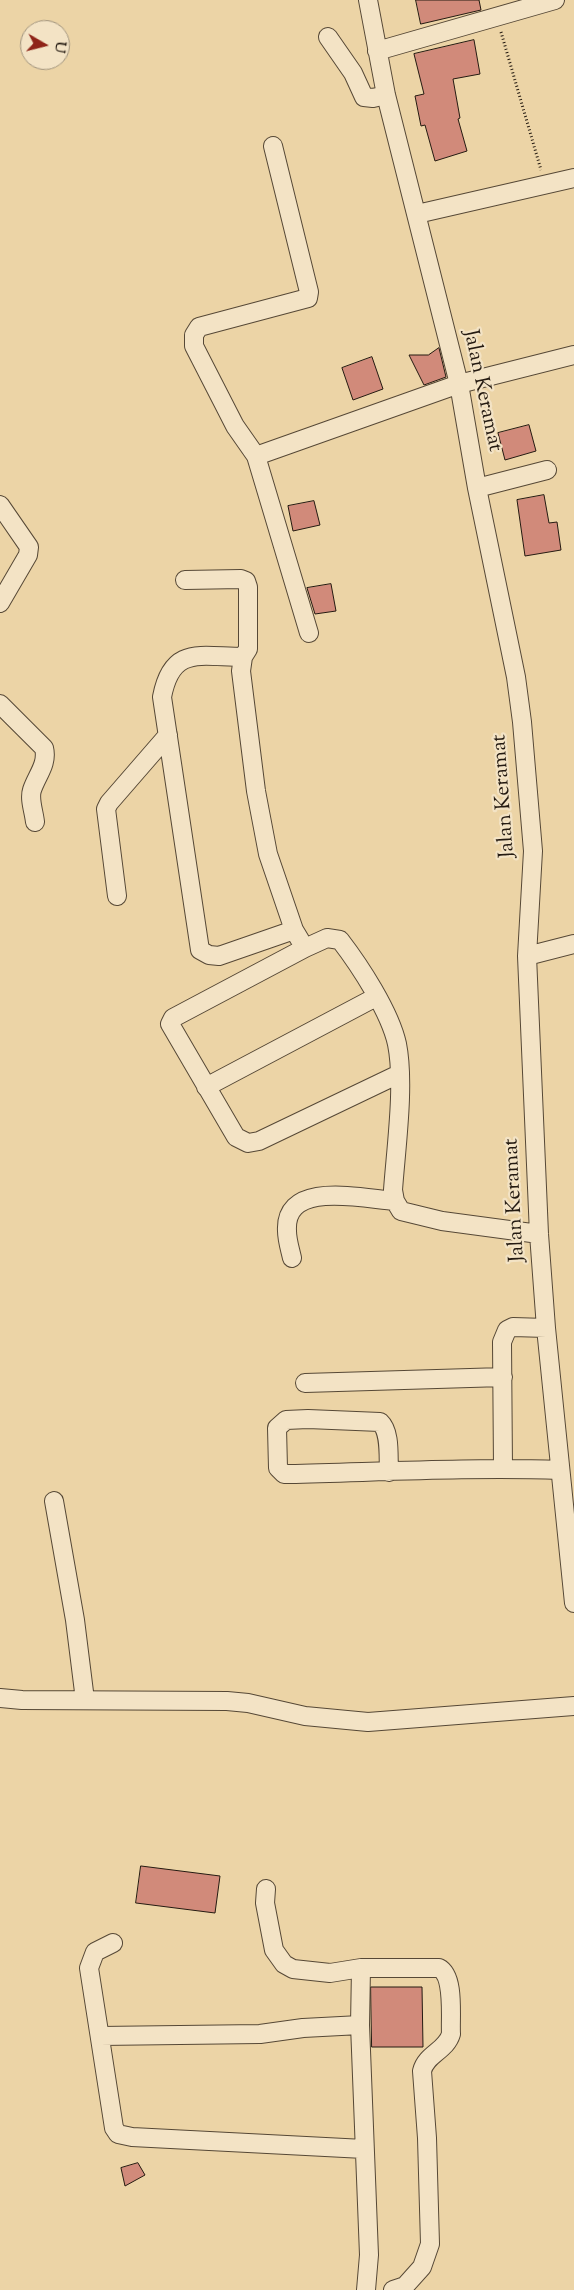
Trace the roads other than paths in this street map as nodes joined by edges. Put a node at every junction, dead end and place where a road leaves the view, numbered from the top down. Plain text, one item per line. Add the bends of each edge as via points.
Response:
1 (368, 0) edge
2 (555, 0) edge
3 (328, 37) dead end
4 (377, 51) junction
5 (386, 95) junction
6 (272, 146) dead end
7 (574, 178) edge
8 (417, 214) junction
9 (574, 355) edge
10 (459, 384) junction
11 (256, 456) junction
12 (546, 470) dead end
13 (477, 488) junction
14 (0, 505) edge
15 (186, 580) dead end
16 (0, 603) edge
17 (309, 633) dead end
18 (243, 657) junction
19 (0, 704) edge
20 (168, 735) junction
21 (36, 822) dead end
22 (117, 896) dead end
23 (294, 930) junction
24 (574, 944) edge
25 (305, 948) junction
26 (527, 956) junction
27 (376, 997) junction
28 (399, 1074) junction
29 (206, 1087) junction
30 (394, 1201) junction
31 (540, 1234) junction
32 (292, 1258) dead end
33 (546, 1328) junction
34 (503, 1377) junction
35 (305, 1383) dead end
36 (503, 1468) junction
37 (560, 1470) junction
38 (389, 1472) junction
39 (54, 1501) dead end
40 (574, 1603) edge
41 (0, 1698) edge
42 (85, 1700) junction
43 (574, 1706) edge
44 (266, 1889) dead end
45 (113, 1943) dead end
46 (361, 1968) junction
47 (360, 2025) junction
48 (100, 2036) junction
49 (364, 2149) junction
50 (366, 2290) edge
51 (393, 2290) edge

1 - 4 street, Jalan Keramat
2 - 4 street
3 - 5 street via 353,73 364,97
4 - 5 street, Jalan Keramat
5 - 8 street, Jalan Keramat
6 - 11 street via 308,298 199,327 194,335 194,346 235,426
7 - 8 street
8 - 10 street, Jalan Keramat
9 - 10 street
10 - 11 street
10 - 13 street, Jalan Keramat
11 - 17 street
12 - 13 street
13 - 26 street, Jalan Keramat via 516,677 522,722 533,851
14 - 16 street via 29,547 28,555
15 - 18 street via 246,581 248,648
18 - 20 street via 186,657 173,666 162,697
18 - 23 street via 241,671 268,854
19 - 21 street via 44,748 44,765 31,797
20 - 22 street via 106,809
20 - 23 street via 200,950 209,956 219,956
23 - 25 street
24 - 26 street
25 - 27 street via 327,938 340,940 355,959
25 - 29 street via 171,1022
26 - 31 street, Jalan Keramat
27 - 28 street via 392,1026
27 - 29 street
28 - 29 street via 254,1143 243,1142 236,1137
28 - 30 street
30 - 31 street via 401,1211 417,1217
30 - 32 street via 319,1195 302,1200 290,1214 286,1229
31 - 33 street, Jalan Keramat
33 - 34 street via 513,1327 507,1330 502,1342
33 - 37 street, Jalan Keramat
34 - 35 street
34 - 36 street
36 - 37 street
36 - 38 street
37 - 40 street, Jalan Keramat
38 - 38 street via 284,1474 278,1468 278,1428 286,1420 380,1422 386,1434
39 - 42 street
41 - 42 street
42 - 43 street via 227,1701 305,1716 368,1722
44 - 46 street via 269,1932 274,1950 284,1964 303,1972 330,1973
45 - 48 street via 95,1952 89,1968
46 - 47 street
46 - 51 street via 439,1968 449,1979 448,2041 426,2061 422,2071 430,2244 422,2267 405,2286
47 - 48 street via 260,2034
47 - 49 street
48 - 49 street via 114,2128 118,2134
49 - 50 street via 369,2256

